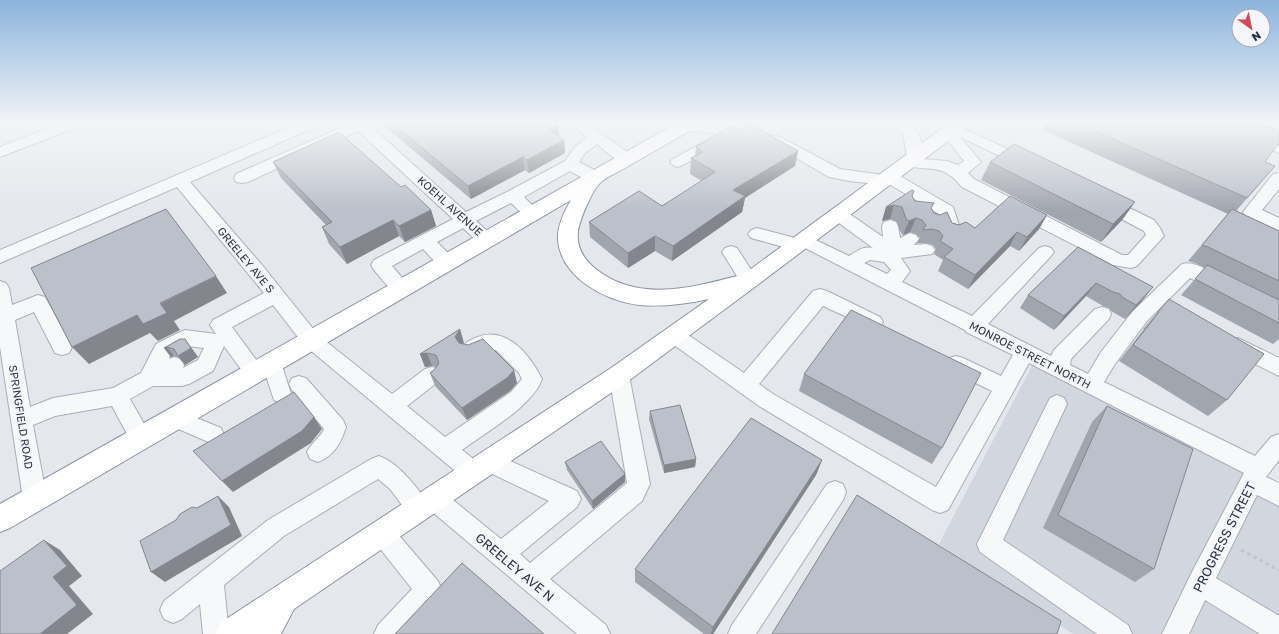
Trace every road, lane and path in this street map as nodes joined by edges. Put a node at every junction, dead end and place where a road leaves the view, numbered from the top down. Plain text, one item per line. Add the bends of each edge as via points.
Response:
1 (246, 152) edge
2 (301, 152) edge
3 (389, 152) edge
4 (579, 152) edge
5 (618, 152) edge
6 (640, 152) edge
7 (697, 152) edge
8 (790, 152) edge
9 (912, 152) edge
10 (923, 152) edge
11 (968, 152) edge
12 (1004, 152) edge
13 (628, 159) junction
14 (912, 160) junction
15 (678, 162) dead end
16 (570, 164) junction
17 (1039, 170) edge
18 (959, 172) junction
19 (594, 177) junction
20 (242, 178) dead end
21 (887, 178) junction
22 (1279, 178) edge
23 (180, 180) junction
24 (1088, 194) edge
25 (512, 196) junction
26 (916, 210) edge
27 (532, 213) junction
28 (838, 214) junction
29 (941, 216) junction
30 (464, 220) junction
31 (1279, 225) edge
32 (890, 226) dead end
33 (952, 232) edge
34 (757, 234) dead end
35 (486, 239) junction
36 (910, 239) dead end
37 (425, 241) junction
38 (800, 242) junction
39 (926, 250) dead end
40 (731, 252) dead end
41 (1045, 252) dead end
42 (891, 255) junction
43 (0, 257) edge
44 (447, 262) junction
45 (849, 264) junction
46 (749, 281) junction
47 (888, 284) junction
48 (0, 288) edge
49 (402, 288) junction
50 (1237, 294) edge
51 (276, 295) junction
52 (1102, 314) dead end
53 (4, 316) junction
54 (974, 327) junction
55 (891, 331) edge
56 (674, 335) junction
57 (222, 339) junction
58 (1224, 339) edge
59 (311, 340) junction
60 (62, 347) edge
61 (471, 349) edge
62 (196, 353) dead end
63 (1025, 353) junction
64 (941, 356) edge
65 (174, 365) dead end
66 (264, 368) junction
67 (1279, 368) edge
68 (1060, 370) junction
69 (432, 375) edge
70 (619, 375) junction
71 (149, 378) junction
72 (299, 384) dead end
73 (745, 386) junction
74 (1091, 386) junction
75 (1005, 388) junction
76 (281, 394) dead end
77 (117, 396) junction
78 (1057, 404) dead end
79 (391, 406) junction
80 (175, 418) junction
81 (22, 420) junction
82 (213, 435) dead end
83 (141, 438) junction
84 (1279, 444) edge
85 (444, 449) junction
86 (318, 452) dead end
87 (482, 467) junction
88 (1255, 476) junction
89 (835, 492) dead end
90 (1279, 495) edge
91 (35, 499) junction
92 (426, 504) junction
93 (0, 519) edge
94 (382, 534) junction
95 (1222, 540) junction
96 (501, 554) junction
97 (1279, 570) edge
98 (530, 579) junction
99 (211, 580) junction
100 (1200, 583) junction
101 (284, 598) junction
102 (173, 610) dead end
103 (1279, 631) edge
104 (216, 634) edge
105 (231, 634) edge
106 (264, 634) edge
107 (387, 634) edge
108 (597, 634) edge
109 (741, 634) edge
110 (1119, 634) edge
111 (1175, 634) edge

1 - 23 street
2 - 20 street, KOEHL AVENUE
3 - 30 street, KOEHL AVENUE
4 - 16 street
5 - 13 street
6 - 13 highway
7 - 15 street
8 - 21 street via 835,173
9 - 14 street
10 - 14 highway
11 - 18 street via 973,162
12 - 17 street
13 - 19 highway
14 - 18 street via 947,166
14 - 21 highway
16 - 19 street
16 - 25 street
18 - 24 street via 968,183 1119,261 1131,262 1155,236 1152,228
19 - 27 highway
19 - 46 highway via 571,219 568,236 571,253 580,267 602,285 638,297 664,298 692,295
21 - 28 highway
21 - 29 street
22 - 31 street via 1251,212
23 - 43 street
23 - 51 street, GREELEY AVE S
25 - 27 street
25 - 30 street
26 - 29 street
27 - 35 highway
28 - 38 highway
28 - 42 street
29 - 33 street
30 - 35 street, KOEHL AVENUE
30 - 37 street
32 - 42 street
34 - 38 street, MONROE STREET NORTH
35 - 44 highway
36 - 42 street
37 - 44 street
37 - 49 street via 380,265
38 - 45 street, MONROE STREET NORTH
38 - 46 highway
39 - 42 street
40 - 46 street
41 - 54 street
42 - 45 street via 867,253
42 - 47 street via 901,271
44 - 49 highway
45 - 47 street, MONROE STREET NORTH
46 - 56 highway
47 - 54 street, MONROE STREET NORTH
48 - 53 street, SPRINGFIELD ROAD
49 - 59 highway
50 - 74 street via 1188,268 1161,305 1140,316 1112,352
51 - 57 street via 220,325
51 - 59 street, GREELEY AVE S
52 - 68 street via 1061,356
53 - 60 street via 38,302
53 - 81 street, SPRINGFIELD ROAD
54 - 63 street, MONROE STREET NORTH
55 - 73 street via 820,296
56 - 70 highway
56 - 73 street
57 - 62 street
57 - 66 street
57 - 71 street via 206,364 182,378
57 - 71 street via 185,338 163,350
58 - 67 street
59 - 66 highway
59 - 79 street, GREELEY AVE S
61 - 85 street via 486,342 501,343 526,367 532,379 518,398
63 - 68 street, MONROE STREET NORTH
63 - 75 street
64 - 75 street
65 - 71 street
66 - 76 street
66 - 80 highway
68 - 74 street, MONROE STREET NORTH
69 - 79 street
70 - 87 highway
70 - 98 street via 639,484 634,493
71 - 77 street
72 - 86 street via 335,427 331,439
73 - 75 street via 940,502
74 - 88 street, MONROE STREET NORTH
77 - 81 street via 53,407
77 - 83 street
78 - 110 street via 989,544
79 - 85 street, GREELEY AVE S
80 - 82 street
80 - 83 highway
81 - 91 street, SPRINGFIELD ROAD
83 - 91 highway
84 - 88 street, PROGRESS STREET
85 - 87 street, GREELEY AVE S
87 - 92 highway
87 - 96 street, GREELEY AVE S via 569,499
88 - 90 street, MONROE STREET NORTH
88 - 95 street, PROGRESS STREET
89 - 109 street
91 - 93 highway
92 - 94 highway
92 - 96 street, GREELEY AVE N
92 - 99 street, GREELEY AVE N via 379,466 276,528
94 - 101 highway
94 - 107 street via 429,590
95 - 97 path
95 - 100 street, PROGRESS STREET
96 - 98 street, GREELEY AVE N
98 - 108 street, GREELEY AVE N
99 - 102 street
99 - 104 street
100 - 103 street
100 - 111 street, PROGRESS STREET
101 - 105 highway
101 - 106 highway

